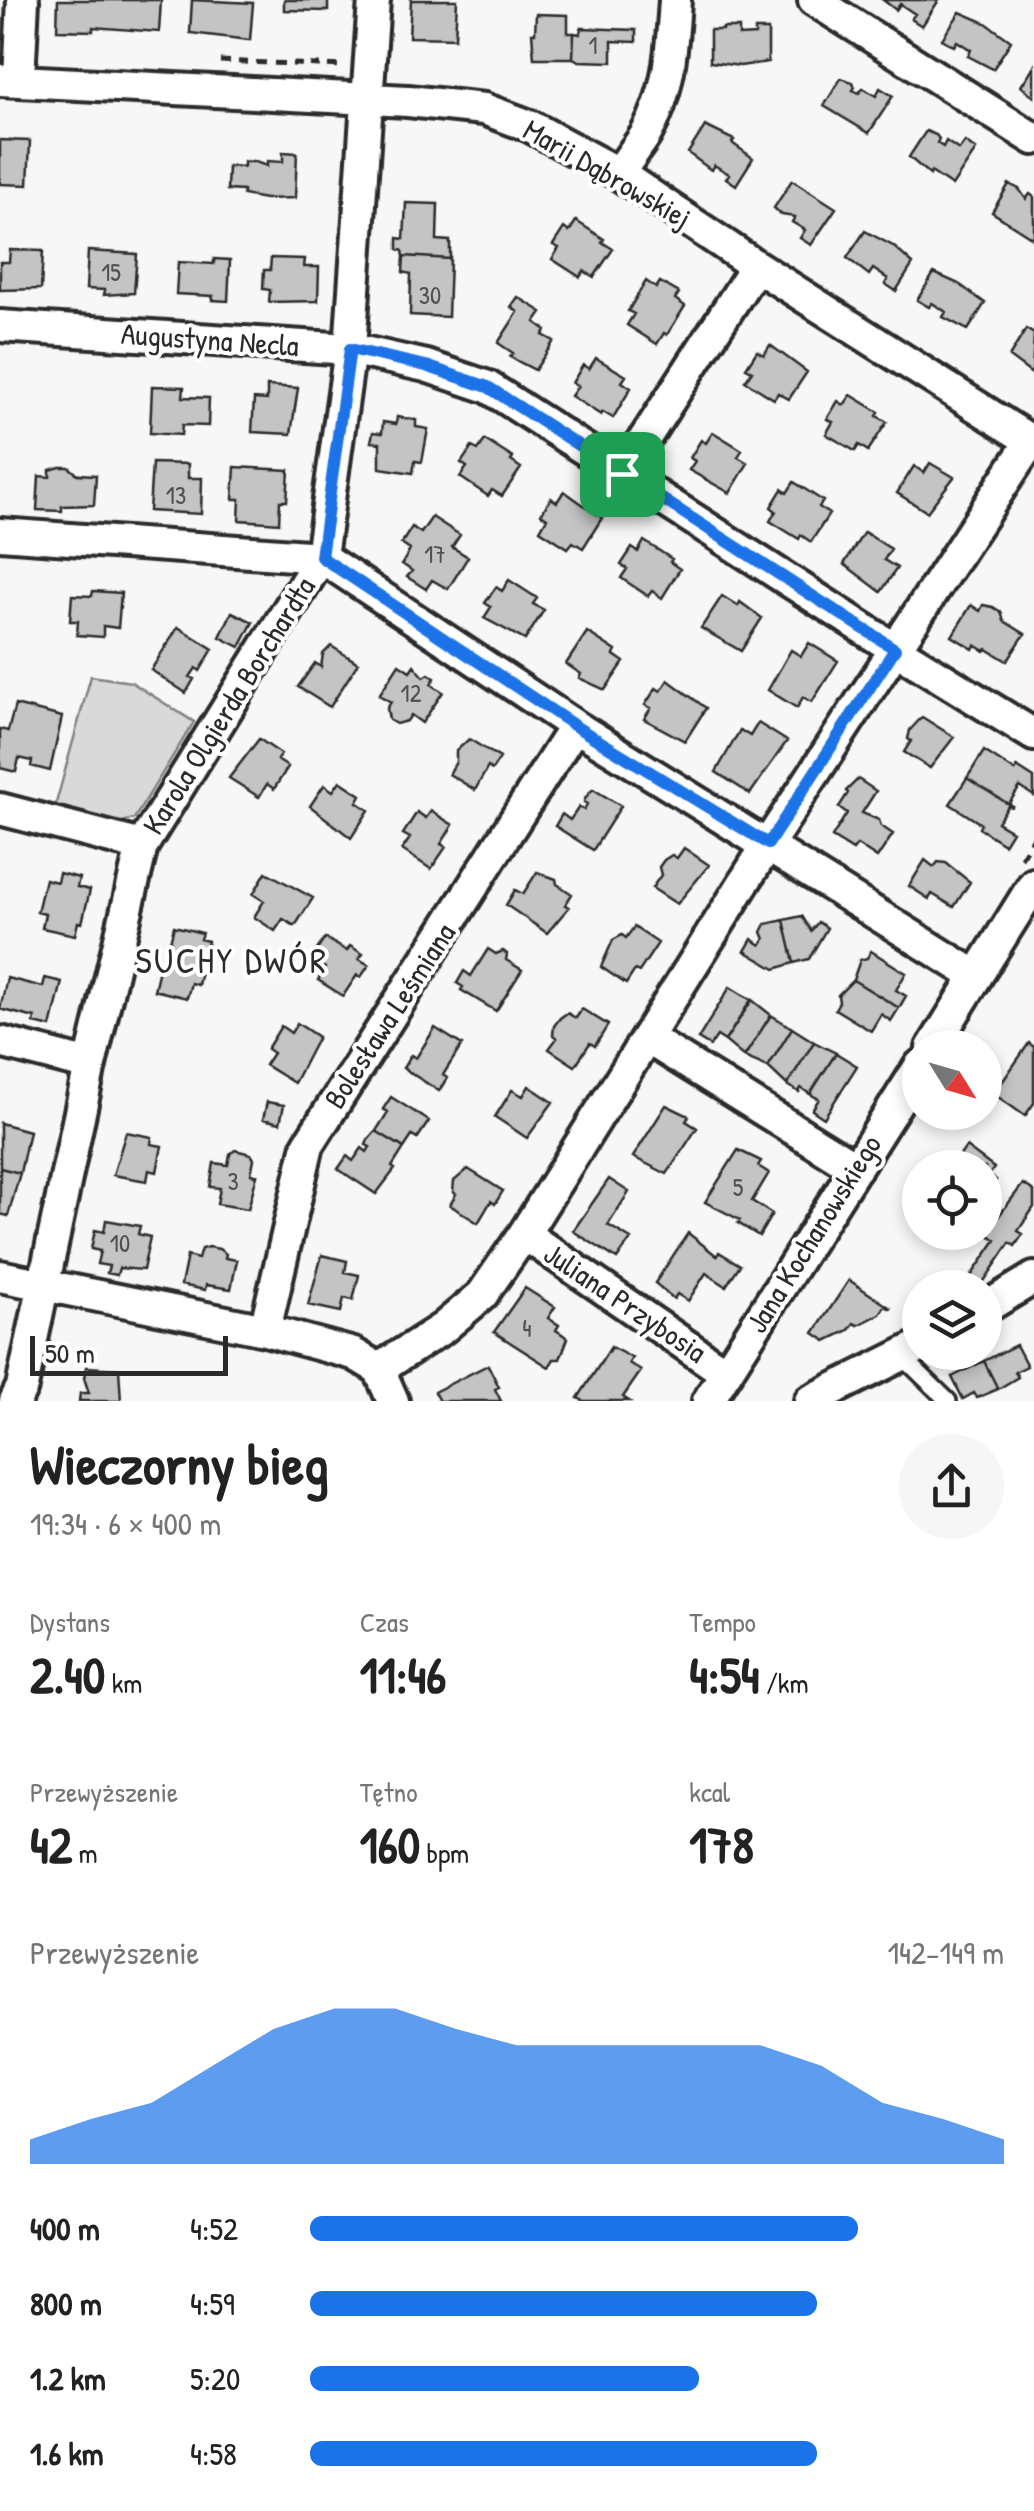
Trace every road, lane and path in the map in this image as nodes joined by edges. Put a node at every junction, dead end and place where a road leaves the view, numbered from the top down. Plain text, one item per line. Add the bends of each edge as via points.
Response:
1 (22, 0) edge
2 (374, 0) edge
3 (675, 0) edge
4 (814, 0) edge
5 (9, 80) edge
6 (368, 99) junction
7 (1034, 140) edge
8 (618, 174) junction
9 (756, 266) junction
10 (0, 326) edge
11 (350, 349) junction
12 (1032, 442) edge
13 (622, 474) junction
14 (0, 534) edge
15 (321, 557) junction
16 (895, 649) junction
17 (575, 726) junction
18 (1034, 734) edge
19 (0, 809) edge
20 (768, 844) junction
21 (142, 846) junction
22 (1034, 884) edge
23 (976, 976) junction
24 (943, 1030) edge
25 (647, 1038) junction
26 (0, 1042) edge
27 (90, 1064) junction
28 (902, 1095) edge
29 (856, 1168) junction
30 (524, 1234) junction
31 (0, 1276) edge
32 (1034, 1278) edge
33 (44, 1286) junction
34 (1002, 1298) edge
35 (265, 1330) junction
36 (902, 1355) edge
37 (379, 1369) junction
38 (925, 1370) edge
39 (726, 1374) junction
40 (14, 1401) edge
41 (393, 1401) edge
42 (708, 1401) edge
43 (810, 1401) edge
44 (948, 1401) edge

1 - 5 street
2 - 6 street, Karola Olgierda Borchardta
3 - 8 street via 664,90 648,131
4 - 7 street
5 - 6 street, Marii Dąbrowskiej
6 - 8 street, Marii Dąbrowskiej via 484,108
6 - 11 street, Karola Olgierda Borchardta
8 - 9 street, Marii Dąbrowskiej
9 - 12 street, Marii Dąbrowskiej
9 - 13 street
10 - 11 street, Augustyna Necla
11 - 13 street, Augustyna Necla via 488,387
11 - 15 street, Karola Olgierda Borchardta
12 - 16 street, Juliana Przybosia
13 - 16 street, Augustyna Necla
14 - 15 street
15 - 17 street
15 - 21 street, Karola Olgierda Borchardta
16 - 18 street, Augustyna Necla
16 - 20 street, Juliana Przybosia
17 - 20 street
17 - 35 street, Bolesława Leśmiana via 308,1145
19 - 21 street
20 - 23 street
20 - 25 street, Juliana Przybosia
21 - 27 street, Karola Olgierda Borchardta
22 - 23 street
23 - 24 street
25 - 29 street
25 - 30 street, Juliana Przybosia
26 - 27 street
27 - 33 street, Karola Olgierda Borchardta
28 - 29 street, Jana Kochanowskiego
29 - 39 street, Jana Kochanowskiego
30 - 37 street, Juliana Przybosia via 482,1295
30 - 39 street, Juliana Przybosia
31 - 33 street
32 - 34 street
33 - 35 street
33 - 40 street, Karola Olgierda Borchardta
35 - 37 street via 354,1354
36 - 43 street
37 - 41 street
38 - 44 lane
39 - 42 street, Jana Kochanowskiego

